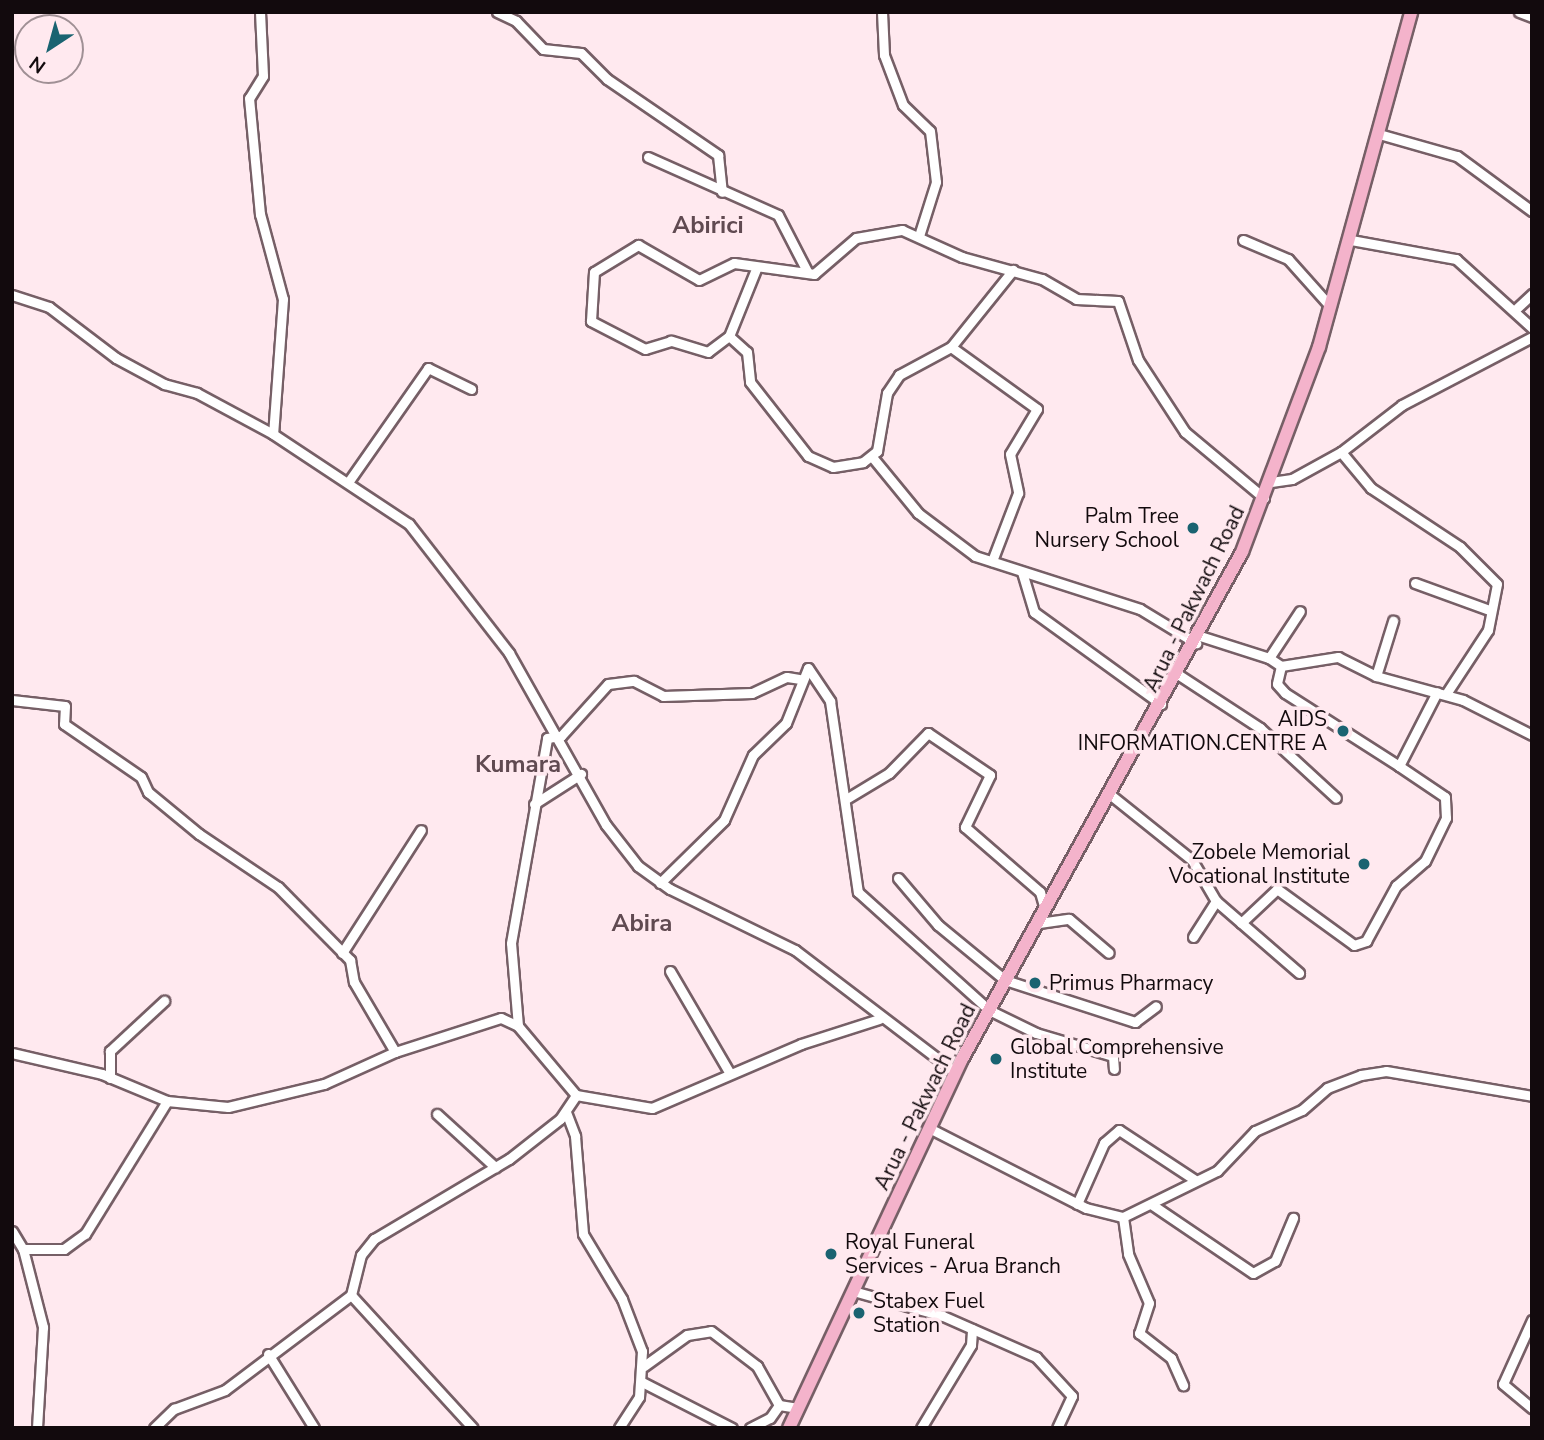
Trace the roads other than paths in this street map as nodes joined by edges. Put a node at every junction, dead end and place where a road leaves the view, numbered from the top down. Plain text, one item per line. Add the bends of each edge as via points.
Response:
1 (260, 12) edge
2 (497, 12) edge
3 (882, 12) edge
4 (1411, 12) edge
5 (1519, 12) edge
6 (1532, 17) edge
7 (1379, 134) junction
8 (648, 158) dead end
9 (722, 192) junction
10 (1532, 211) edge
11 (919, 236) junction
12 (1243, 240) dead end
13 (1351, 240) junction
14 (756, 269) junction
15 (1013, 270) junction
16 (808, 272) junction
17 (1532, 294) edge
18 (12, 295) edge
19 (1329, 306) junction
20 (1517, 308) junction
21 (1532, 328) edge
22 (729, 336) junction
23 (1532, 337) edge
24 (951, 347) junction
25 (471, 389) dead end
26 (273, 434) junction
27 (1341, 452) junction
28 (873, 458) junction
29 (349, 481) junction
30 (1271, 482) junction
31 (1264, 498) junction
32 (992, 561) junction
33 (1021, 572) junction
34 (1415, 583) dead end
35 (1489, 610) junction
36 (1300, 611) dead end
37 (1393, 621) dead end
38 (1198, 640) junction
39 (1269, 658) junction
40 (1281, 666) junction
41 (1180, 674) junction
42 (1376, 676) junction
43 (799, 679) junction
44 (1441, 693) junction
45 (12, 700) edge
46 (1163, 705) junction
47 (1532, 735) edge
48 (561, 736) junction
49 (1399, 766) junction
50 (581, 774) junction
51 (1112, 796) junction
52 (1336, 798) dead end
53 (846, 799) junction
54 (534, 804) junction
55 (421, 830) dead end
56 (898, 878) dead end
57 (660, 883) junction
58 (1216, 901) junction
59 (1046, 910) junction
60 (1039, 923) junction
61 (1241, 923) junction
62 (1193, 937) dead end
63 (342, 953) junction
64 (1109, 953) dead end
65 (670, 971) dead end
66 (1299, 973) dead end
67 (1005, 980) junction
68 (164, 1001) dead end
69 (1156, 1006) dead end
70 (989, 1010) junction
71 (879, 1019) junction
72 (518, 1026) junction
73 (12, 1052) edge
74 (395, 1052) junction
75 (1114, 1069) dead end
76 (729, 1072) junction
77 (956, 1072) junction
78 (110, 1078) junction
79 (576, 1095) junction
80 (1532, 1096) edge
81 (167, 1101) junction
82 (566, 1112) junction
83 (438, 1114) dead end
84 (929, 1128) junction
85 (495, 1167) junction
86 (1195, 1180) junction
87 (1151, 1203) junction
88 (1077, 1204) junction
89 (1123, 1217) junction
90 (1293, 1218) dead end
91 (12, 1231) edge
92 (23, 1249) junction
93 (853, 1292) junction
94 (351, 1295) junction
95 (1532, 1320) edge
96 (972, 1329) junction
97 (268, 1354) junction
98 (644, 1366) junction
99 (642, 1382) junction
100 (1183, 1385) dead end
101 (779, 1405) junction
102 (798, 1408) junction
103 (1532, 1408) edge
104 (37, 1428) edge
105 (154, 1428) edge
106 (314, 1428) edge
107 (473, 1428) edge
108 (620, 1428) edge
109 (732, 1428) edge
110 (750, 1428) edge
111 (789, 1428) edge
112 (921, 1428) edge
113 (1057, 1428) edge

1 - 26 street via 263,76 249,98 260,214 283,299
2 - 9 street via 516,20 543,48 581,53 607,79 718,155
3 - 11 street via 884,55 903,105 930,131 936,182
4 - 7 main road, Arua - Pakwach Road
5 - 6 street
7 - 10 street via 1457,156
7 - 13 main road, Arua - Pakwach Road
8 - 9 street
9 - 16 street via 778,215
11 - 15 street
11 - 16 street via 893,229 867,233 829,267
12 - 19 street via 1288,259
13 - 19 main road, Arua - Pakwach Road
13 - 20 street via 1456,259
14 - 16 street
14 - 22 street
14 - 22 street via 734,263 699,280 644,245 613,258 592,276 591,321 617,338 645,349 676,342 702,353
15 - 24 street
15 - 31 street via 1076,299 1120,303 1138,360 1185,432
17 - 20 street
18 - 26 street via 49,307 116,358 164,384 197,393
19 - 30 main road, Arua - Pakwach Road
20 - 21 street
22 - 28 street via 747,352 750,382 808,456 833,467
23 - 27 street via 1402,405
24 - 28 street via 908,367 892,384
24 - 32 street via 1037,409 1010,454 1018,493
25 - 29 street via 428,368
26 - 29 street
27 - 30 street via 1292,479
27 - 35 street via 1371,488 1460,547 1497,584
28 - 32 street via 943,537
29 - 48 street via 413,528 503,643
30 - 31 main road, Arua - Pakwach Road
31 - 38 main road, Arua - Pakwach Road
32 - 33 street
33 - 38 street via 1140,609
33 - 46 street via 1037,614
34 - 35 street
35 - 44 street via 1488,630
36 - 39 street
37 - 42 street
38 - 39 street
38 - 41 main road, Arua - Pakwach Road
39 - 40 street
40 - 42 street via 1334,656
40 - 49 street via 1277,684 1285,693
41 - 46 main road, Arua - Pakwach Road
41 - 52 street via 1260,728
42 - 44 street
43 - 48 street via 787,677 752,693 663,696 634,681 608,684
43 - 53 street via 808,668 828,695
43 - 57 street via 786,723 753,755 724,820
44 - 47 street
44 - 49 street
45 - 63 street via 65,706 64,724 141,777 148,792 199,834 271,881
46 - 51 main road, Arua - Pakwach Road
48 - 50 street
48 - 54 street via 546,740
49 - 61 street via 1444,797 1446,818 1425,861 1396,886 1366,942 1354,945 1277,889
50 - 54 street
50 - 57 street via 614,838
51 - 58 street via 1192,860
51 - 59 main road, Arua - Pakwach Road
53 - 59 street via 889,773 928,733 990,775 965,827 1040,892
53 - 70 street via 858,892
54 - 72 street via 511,943
55 - 63 street
56 - 67 street via 938,925
57 - 71 street via 790,947
58 - 61 street
58 - 62 street
59 - 60 main road, Arua - Pakwach Road
60 - 64 street via 1069,919
60 - 67 main road, Arua - Pakwach Road
61 - 66 street
63 - 74 street
65 - 76 street
67 - 69 street via 1135,1021
67 - 70 main road, Arua - Pakwach Road
68 - 78 street via 110,1051
70 - 75 street via 1036,1033 1112,1056
70 - 77 main road, Arua - Pakwach Road
71 - 76 street
71 - 77 street
72 - 74 street via 498,1018
72 - 79 street
73 - 78 street
74 - 81 street via 324,1084 244,1104
76 - 79 street via 652,1108
77 - 84 main road, Arua - Pakwach Road
78 - 81 street
79 - 82 street
80 - 86 street via 1383,1070 1320,1093 1255,1131 1226,1165
81 - 92 street via 85,1234 64,1249
82 - 85 street
82 - 98 street via 575,1136 578,1217 622,1299
83 - 85 street
84 - 88 street
84 - 93 main road, Arua - Pakwach Road
85 - 94 street via 379,1235 361,1255
86 - 87 street
86 - 88 street via 1118,1130 1104,1143
87 - 89 street
87 - 90 street via 1253,1273 1275,1261
88 - 89 street
89 - 100 street via 1128,1254 1149,1303 1139,1333 1171,1358
91 - 92 street
92 - 104 street via 44,1340
93 - 96 street
93 - 102 main road, Arua - Pakwach Road
94 - 97 street
94 - 107 street
95 - 103 street via 1503,1384
96 - 112 street via 971,1345
96 - 113 street via 1014,1343 1064,1383 1072,1399
97 - 105 street via 218,1395 174,1409
97 - 106 street
98 - 99 street
98 - 101 street via 694,1331 711,1331 757,1366
99 - 108 street
99 - 109 street
101 - 102 street
101 - 110 street via 770,1418
102 - 111 main road, Arua - Pakwach Road

